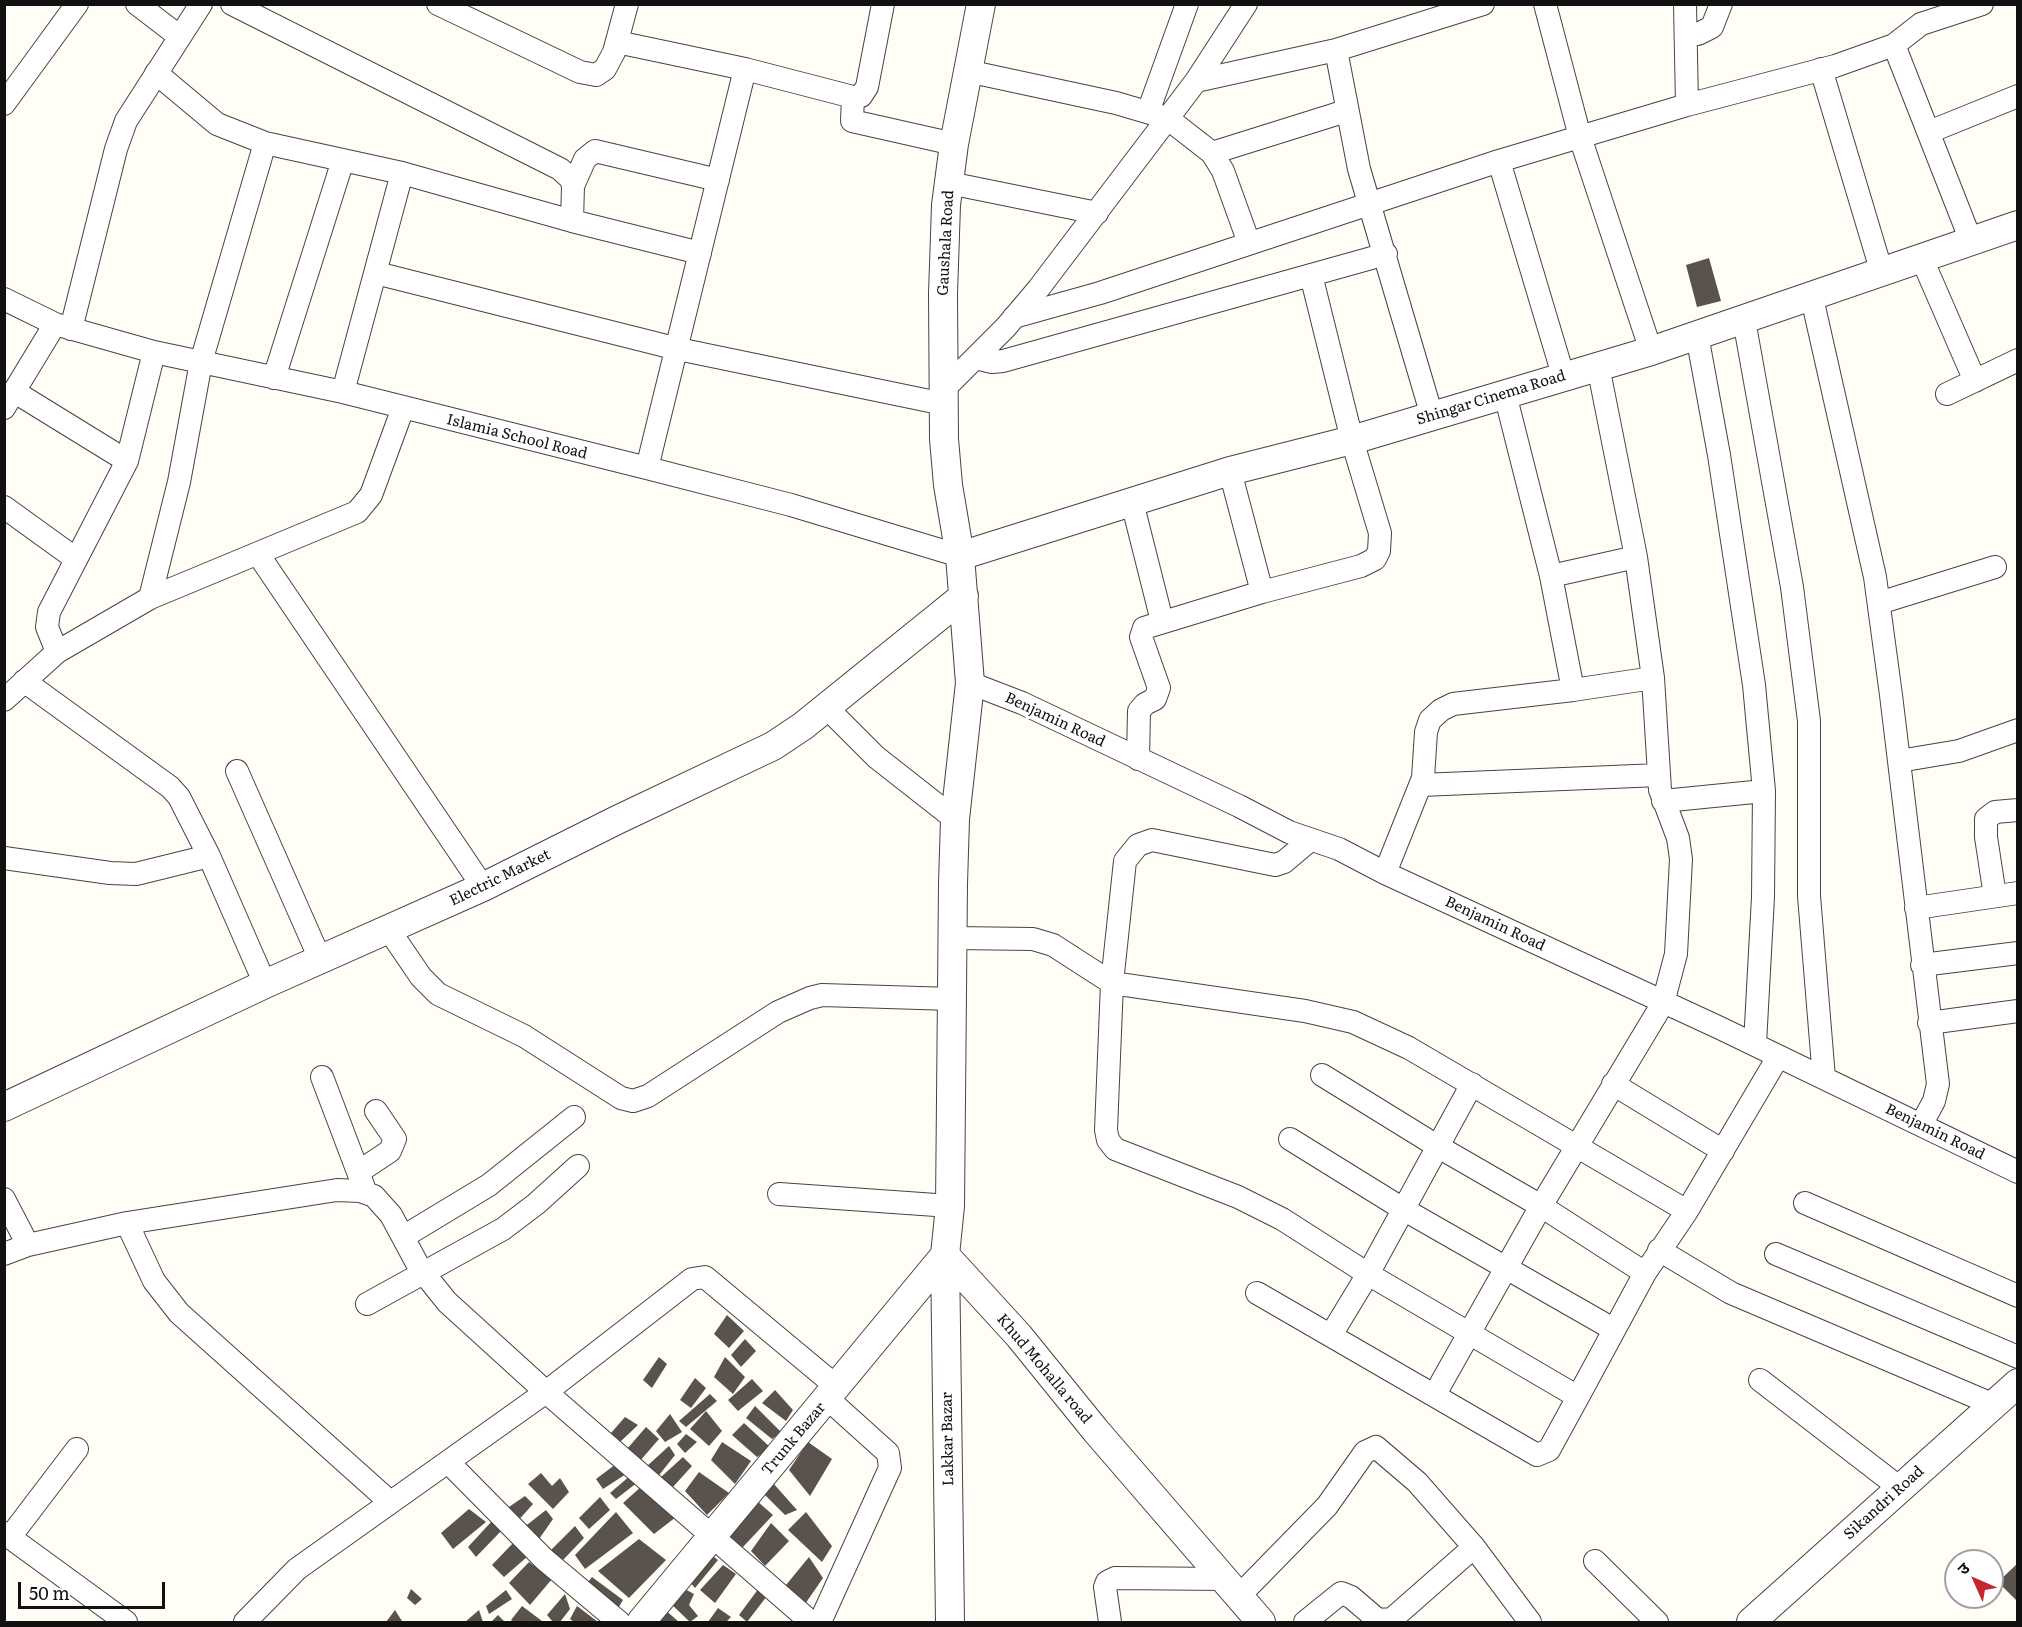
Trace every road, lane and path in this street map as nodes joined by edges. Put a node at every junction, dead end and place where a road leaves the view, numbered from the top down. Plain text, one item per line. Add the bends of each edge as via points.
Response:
1 (77, 4) edge
2 (137, 4) edge
3 (201, 4) edge
4 (231, 4) edge
5 (438, 4) edge
6 (627, 4) edge
7 (883, 4) edge
8 (981, 4) edge
9 (1187, 4) edge
10 (1246, 4) edge
11 (1483, 4) edge
12 (1545, 4) edge
13 (1685, 4) edge
14 (1982, 4) edge
15 (1722, 5) edge
16 (1686, 34) junction
17 (180, 37) junction
18 (617, 42) junction
19 (1894, 45) junction
20 (1335, 50) junction
21 (745, 69) junction
22 (1821, 69) junction
23 (967, 71) junction
24 (156, 73) junction
25 (1196, 81) junction
26 (2018, 96) edge
27 (853, 97) junction
28 (4, 104) edge
29 (1687, 105) junction
30 (1346, 111) junction
31 (1158, 115) junction
32 (1929, 132) junction
33 (1580, 137) junction
34 (265, 143) junction
35 (954, 144) junction
36 (1212, 153) junction
37 (343, 160) junction
38 (1499, 161) junction
39 (402, 173) junction
40 (718, 180) junction
41 (950, 183) junction
42 (573, 186) junction
43 (1369, 203) junction
44 (1096, 213) junction
45 (572, 221) junction
46 (2018, 225) edge
47 (1971, 241) junction
48 (1249, 243) junction
49 (700, 253) junction
50 (1386, 254) junction
51 (1922, 259) junction
52 (376, 273) junction
53 (1882, 273) junction
54 (1311, 275) junction
55 (1812, 298) junction
56 (4, 299) edge
57 (1014, 317) junction
58 (1744, 320) junction
59 (63, 326) junction
60 (1698, 335) junction
61 (678, 349) junction
62 (1651, 351) junction
63 (154, 352) junction
64 (976, 358) junction
65 (2018, 360) edge
66 (201, 362) junction
67 (1598, 366) junction
68 (1563, 375) junction
69 (274, 378) junction
70 (1975, 381) junction
71 (343, 392) junction
72 (1505, 394) junction
73 (1947, 394) dead end
74 (945, 396) junction
75 (10, 400) edge
76 (403, 408) junction
77 (1432, 416) junction
78 (1352, 440) junction
79 (127, 461) junction
80 (647, 468) junction
81 (1230, 471) junction
82 (1132, 502) junction
83 (4, 507) edge
84 (258, 554) junction
85 (960, 556) junction
86 (1636, 557) junction
87 (76, 559) junction
88 (1995, 567) dead end
89 (1551, 576) junction
90 (1262, 592) junction
91 (964, 596) junction
92 (150, 598) junction
93 (1879, 603) junction
94 (1162, 621) junction
95 (57, 652) junction
96 (1653, 678) junction
97 (24, 681) junction
98 (970, 683) junction
99 (1573, 690) junction
100 (4, 700) edge
101 (825, 707) junction
102 (2018, 730) edge
103 (1138, 759) junction
104 (1899, 761) junction
105 (237, 771) dead end
106 (1659, 776) junction
107 (1421, 785) junction
108 (1764, 791) junction
109 (1663, 801) junction
110 (2018, 810) edge
111 (956, 819) junction
112 (1310, 840) junction
113 (209, 856) junction
114 (4, 858) edge
115 (1385, 873) junction
116 (483, 887) junction
117 (2006, 895) edge
118 (1916, 908) junction
119 (389, 930) junction
120 (953, 938) junction
121 (2018, 953) edge
122 (320, 959) junction
123 (1923, 965) junction
124 (1112, 983) junction
125 (265, 984) junction
126 (952, 999) junction
127 (1663, 1003) junction
128 (2018, 1011) edge
129 (1929, 1023) junction
130 (1755, 1044) junction
131 (1778, 1057) junction
132 (1322, 1075) dead end
133 (322, 1077) dead end
134 (1824, 1078) junction
135 (1472, 1084) junction
136 (1613, 1084) junction
137 (4, 1107) edge
138 (376, 1111) dead end
139 (574, 1117) dead end
140 (1921, 1125) junction
141 (1290, 1139) dead end
142 (1437, 1146) junction
143 (1578, 1148) junction
144 (1723, 1151) junction
145 (578, 1166) dead end
146 (360, 1171) junction
147 (2018, 1172) edge
148 (366, 1193) junction
149 (779, 1194) dead end
150 (4, 1198) edge
151 (1805, 1203) dead end
152 (950, 1206) junction
153 (1541, 1206) junction
154 (1403, 1209) junction
155 (1687, 1211) junction
156 (127, 1223) junction
157 (403, 1237) junction
158 (28, 1245) junction
159 (1659, 1250) junction
160 (4, 1254) edge
161 (1776, 1254) dead end
162 (945, 1256) junction
163 (1505, 1269) junction
164 (1645, 1273) junction
165 (423, 1274) junction
166 (1368, 1274) junction
167 (1257, 1293) dead end
168 (2018, 1296) edge
169 (367, 1304) dead end
170 (1613, 1329) junction
171 (1470, 1332) junction
172 (1331, 1335) junction
173 (2018, 1357) edge
174 (1760, 1380) dead end
175 (2018, 1383) edge
176 (546, 1392) junction
177 (833, 1393) junction
178 (1435, 1394) junction
179 (1578, 1397) junction
180 (1992, 1404) junction
181 (77, 1449) dead end
182 (449, 1463) junction
183 (1900, 1488) junction
184 (390, 1502) junction
185 (7, 1535) edge
186 (713, 1536) junction
187 (1474, 1547) junction
188 (1595, 1561) dead end
189 (1232, 1587) junction
190 (1763, 1619) edge
191 (126, 1623) edge
192 (245, 1623) edge
193 (619, 1623) edge
194 (641, 1623) edge
195 (811, 1623) edge
196 (820, 1623) edge
197 (950, 1623) edge
198 (1110, 1623) edge
199 (1261, 1623) edge
200 (1305, 1623) edge
201 (1530, 1623) edge
202 (1657, 1623) edge

1 - 28 street
2 - 17 street
3 - 17 street
4 - 42 street via 551,163 567,175
5 - 18 street via 587,74 596,75 605,69
6 - 18 street
7 - 27 street via 867,87 861,96
8 - 23 street, Gaushala Road
9 - 31 street
10 - 25 street
11 - 20 street
12 - 33 street
13 - 16 street
14 - 19 street via 1922,24
15 - 16 street via 1712,27 1698,34
16 - 29 street
17 - 24 street
18 - 21 street
19 - 22 street
19 - 32 street
20 - 25 street
20 - 30 street
21 - 27 street
21 - 40 street
22 - 29 street
22 - 53 street
23 - 31 street
23 - 35 street, Gaushala Road
24 - 34 street via 218,124
24 - 59 street via 126,121 116,148
25 - 31 street
26 - 32 street
27 - 35 street via 852,121
29 - 33 street
30 - 36 street
30 - 43 street
31 - 36 street
31 - 44 street
32 - 47 street
33 - 38 street
33 - 62 street
34 - 37 street
34 - 66 street
35 - 41 street, Gaushala Road
36 - 48 street via 1223,171
37 - 39 street
37 - 69 street
38 - 43 street
38 - 68 street
39 - 45 street
39 - 52 street
40 - 42 street via 595,151 587,157
40 - 49 street
41 - 44 street
41 - 74 street, Gaushala Road via 943,294
42 - 45 street
43 - 48 street
43 - 50 street
44 - 57 street
45 - 49 street
46 - 47 street, Shingar Cinema Road
47 - 51 street, Shingar Cinema Road
48 - 57 street
49 - 61 street
50 - 54 street
50 - 77 street
51 - 53 street, Shingar Cinema Road
51 - 70 street
52 - 61 street
52 - 71 street
53 - 55 street, Shingar Cinema Road
54 - 64 street via 1003,361
54 - 78 street
55 - 58 street, Shingar Cinema Road
55 - 93 street
56 - 59 street, Islamia School Road
57 - 64 street
58 - 60 street, Shingar Cinema Road
58 - 134 street via 1792,587 1809,721 1809,896
59 - 63 street, Islamia School Road
59 - 75 street
60 - 62 street, Shingar Cinema Road
60 - 108 street via 1754,685
61 - 74 street
61 - 80 street
62 - 67 street, Shingar Cinema Road
63 - 66 street, Islamia School Road
63 - 79 street
64 - 74 street
65 - 70 street
66 - 69 street, Islamia School Road
66 - 92 street via 179,482
67 - 68 street, Shingar Cinema Road
67 - 86 street
68 - 72 street, Shingar Cinema Road
69 - 71 street, Islamia School Road
70 - 73 street
71 - 76 street, Islamia School Road
72 - 77 street, Shingar Cinema Road
72 - 89 street
74 - 85 street, Gaushala Road via 948,485
75 - 79 street
76 - 80 street, Islamia School Road
76 - 84 street via 365,505 341,520
77 - 78 street, Shingar Cinema Road
78 - 81 street, Shingar Cinema Road
78 - 90 street via 1380,533 1375,559
79 - 87 street
80 - 85 street, Islamia School Road via 791,505
81 - 82 street, Shingar Cinema Road
81 - 90 street
82 - 85 street, Shingar Cinema Road
82 - 94 street
83 - 87 street
84 - 92 street
84 - 116 street
85 - 91 street, Gaushala Road
86 - 89 street
86 - 96 street
87 - 95 street via 46,620
88 - 93 street
89 - 99 street
90 - 94 street
91 - 98 street, Gaushala Road
91 - 101 street, Electric Market
92 - 95 street
93 - 104 street
94 - 103 street via 1144,628 1141,637 1159,687 1155,699 1139,711
95 - 97 street
96 - 99 street
96 - 106 street
97 - 100 street
97 - 113 street via 170,787 186,808
98 - 103 street, Benjamin Road via 1022,703
98 - 111 street, Gaushala Road
99 - 107 street via 1453,704 1441,710 1430,720 1426,732
101 - 111 street via 876,757
101 - 116 street, Electric Market via 773,747
102 - 104 street via 1959,750
103 - 112 street, Benjamin Road
104 - 118 street
105 - 122 street
106 - 107 street
106 - 109 street
107 - 115 street
108 - 109 street
108 - 130 street
109 - 127 street via 1678,838 1681,859 1676,954
110 - 117 street via 1995,812 1986,819 1986,837
111 - 120 street, Gaushala Road
112 - 115 street, Benjamin Road via 1339,849
112 - 124 street via 1275,865 1152,840 1138,845 1125,861
113 - 114 street via 136,874
113 - 125 street
115 - 127 street, Benjamin Road
116 - 119 street, Electric Market
117 - 118 street
118 - 123 street
119 - 122 street, Electric Market
119 - 126 street via 438,994 524,1036 621,1098 633,1101 648,1096 778,1012 810,998 822,995
120 - 124 street via 1023,938 1044,942
120 - 126 street, Gaushala Road
121 - 123 street
122 - 125 street, Electric Market
123 - 129 street
124 - 135 street via 1305,1011 1353,1022
124 - 166 street via 1106,1130 1111,1145 1257,1207
125 - 137 street, Electric Market
126 - 152 street, Gaushala Road
127 - 130 street, Benjamin Road
127 - 136 street
128 - 129 street
129 - 140 street via 1938,1084
130 - 131 street, Benjamin Road
131 - 134 street, Benjamin Road
131 - 144 street
132 - 142 street
133 - 146 street
134 - 140 street, Benjamin Road
135 - 142 street
135 - 143 street
136 - 143 street
136 - 144 street
138 - 146 street via 395,1139 390,1151
139 - 157 street via 489,1185
140 - 147 street, Benjamin Road
141 - 154 street
142 - 153 street
142 - 154 street
143 - 153 street
143 - 155 street
144 - 155 street
145 - 165 street via 503,1229
146 - 148 street
148 - 156 street via 337,1190
148 - 157 street via 383,1204
149 - 152 street
150 - 158 street
151 - 168 street
152 - 162 street
153 - 163 street
153 - 164 street
154 - 163 street
154 - 166 street
155 - 159 street
156 - 158 street
156 - 184 street via 154,1281 179,1313
157 - 165 street
158 - 160 street
159 - 164 street
159 - 180 street via 1731,1293
161 - 173 street
162 - 177 street, Trunk Bazar
162 - 189 street, Khud Mohalla road via 1020,1336 1096,1431
162 - 197 street, Lakkar Bazar
163 - 170 street
163 - 171 street
164 - 170 street
165 - 169 street
165 - 176 street via 447,1302
166 - 171 street
166 - 172 street
167 - 172 street
170 - 179 street
171 - 178 street
171 - 179 street
172 - 178 street
174 - 183 street
175 - 180 street, Sikandri Road
176 - 177 street via 698,1277 705,1277
176 - 182 street
176 - 186 street
177 - 186 street, Trunk Bazar
177 - 196 street via 888,1454 890,1468
178 - 179 street via 1537,1455 1549,1450
180 - 183 street, Sikandri Road
181 - 185 street
182 - 184 street
182 - 193 street via 544,1559
183 - 190 street, Sikandri Road
184 - 192 street via 297,1569
185 - 191 street
186 - 194 street, Trunk Bazar
186 - 195 street
187 - 189 street via 1417,1482 1373,1447 1365,1452 1327,1506
187 - 200 street via 1392,1619 1378,1620 1341,1593
187 - 201 street
188 - 202 street
189 - 198 street via 1115,1578 1105,1587
189 - 199 street, Khud Mohalla road

